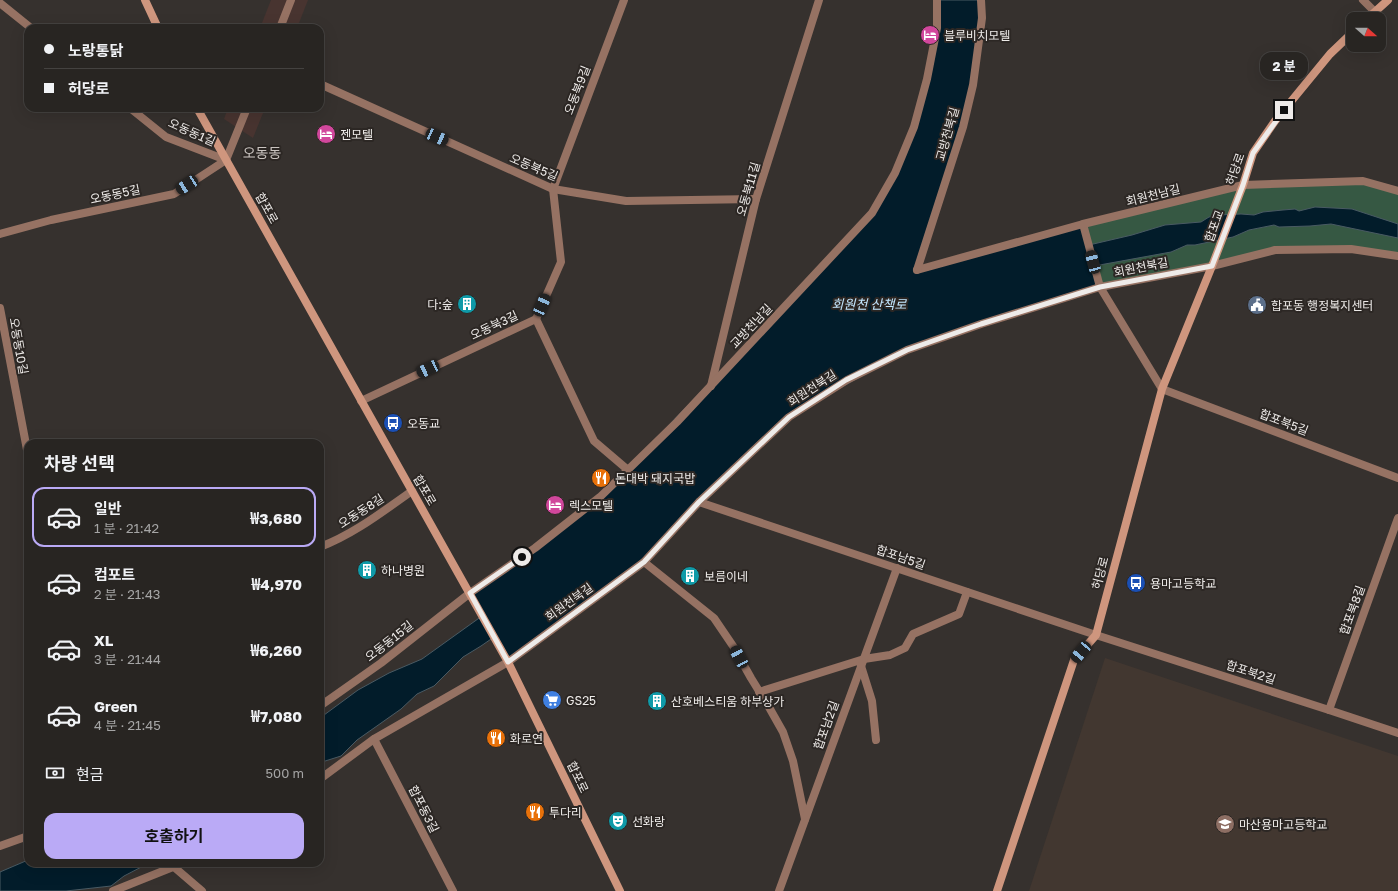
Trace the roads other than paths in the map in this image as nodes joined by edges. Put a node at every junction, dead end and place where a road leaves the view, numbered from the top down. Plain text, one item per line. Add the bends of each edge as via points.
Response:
1 (145, 0) edge
2 (292, 0) edge
3 (624, 0) edge
4 (819, 0) edge
5 (937, 0) edge
6 (981, 0) edge
7 (1363, 0) edge
8 (1388, 0) edge
9 (0, 3) edge
10 (1374, 12) joint
11 (26, 24) edge
12 (156, 24) edge
13 (282, 24) edge
14 (1346, 39) edge
15 (324, 86) edge
16 (135, 112) edge
17 (199, 112) edge
18 (245, 112) edge
19 (226, 160) junction
20 (1243, 185) junction
21 (553, 189) junction
22 (1398, 191) edge
23 (756, 199) junction
24 (1235, 205) joint
25 (1083, 224) junction
26 (0, 234) edge
27 (1216, 256) joint
28 (1398, 256) edge
29 (1212, 266) junction
30 (917, 270) joint
31 (1100, 287) junction
32 (0, 308) edge
33 (536, 319) junction
34 (710, 387) junction
35 (1162, 389) junction
36 (361, 401) junction
37 (25, 439) edge
38 (628, 470) junction
39 (1398, 478) edge
40 (412, 492) junction
41 (699, 502) junction
42 (1398, 518) edge
43 (324, 546) edge
44 (644, 562) junction
45 (897, 568) junction
46 (967, 592) junction
47 (470, 593) junction
48 (1096, 635) junction
49 (508, 662) junction
50 (862, 663) junction
51 (759, 692) junction
52 (324, 703) edge
53 (1329, 710) junction
54 (1398, 733) edge
55 (374, 739) junction
56 (876, 740) dead end
57 (324, 776) edge
58 (805, 819) junction
59 (24, 837) edge
60 (0, 846) edge
61 (168, 867) edge
62 (175, 867) edge
63 (113, 891) edge
64 (202, 891) edge
65 (453, 891) edge
66 (620, 891) edge
67 (779, 891) edge
68 (997, 891) edge

1 - 12 main road
2 - 13 street
3 - 21 street, 오동북9길
4 - 23 street, 오동북11길
5 - 34 street, 교방천남길 via 936,28 927,79 914,127 895,173 872,213
6 - 30 street, 교방천북길 via 982,18 973,85 963,127
7 - 10 street
8 - 10 main road
9 - 11 street
14 - 20 main road, 허당로 via 1330,54 1275,121 1253,153
15 - 21 street, 오동북5길
16 - 19 street, 오동동1길 via 166,137
17 - 19 main road, 합포로
18 - 19 street
19 - 26 street, 오동동5길 via 174,194 51,220
19 - 36 main road, 합포로
20 - 22 street, 회원천남길 via 1363,181
20 - 24 main road, 허당로
20 - 25 street, 회원천남길
21 - 23 street, 오동북5길 via 626,201
21 - 33 street, 오동북3길 via 561,262
23 - 34 street, 오동북11길
24 - 27 main road, 합포교
25 - 30 street, 회원천남길
25 - 31 street
27 - 29 main road, 허당로
28 - 29 street, 회원천북길 via 1351,249 1275,250
29 - 31 street, 회원천북길
29 - 35 main road, 허당로
31 - 35 street
31 - 41 street, 회원천북길 via 907,350 846,380 789,417
32 - 37 street, 오동동10길
33 - 36 street, 오동북3길
33 - 38 street via 594,441
34 - 38 street, 교방천남길
35 - 39 street, 합포북5길
35 - 48 main road, 허당로
36 - 40 main road, 합포로
38 - 47 street, 교방천남길 via 600,497 535,548
40 - 43 street, 오동동8길 via 356,530
40 - 47 main road, 합포로
41 - 44 street, 회원천북길
41 - 45 street, 합포남5길
42 - 53 street, 합포북8길
44 - 49 street, 회원천북길
44 - 51 street via 714,618
45 - 46 street, 합포남5길
45 - 50 street, 합포남2길
46 - 48 street, 합포남5길
46 - 50 street via 959,614 913,634 904,648
47 - 49 main road, 합포로
47 - 52 street, 오동동15길 via 381,663
48 - 53 street, 합포북2길
48 - 68 main road, 허당로 via 1074,660
49 - 55 street, 회원천북길
49 - 66 main road, 합포로
50 - 51 street
50 - 56 street via 872,701
50 - 58 street, 합포남2길
51 - 58 street via 783,732 793,761
53 - 54 street, 합포북2길
55 - 57 street, 회원천북길
55 - 65 street, 합포동3길
58 - 67 street, 합포남2길
59 - 60 street
61 - 63 street
62 - 64 street

